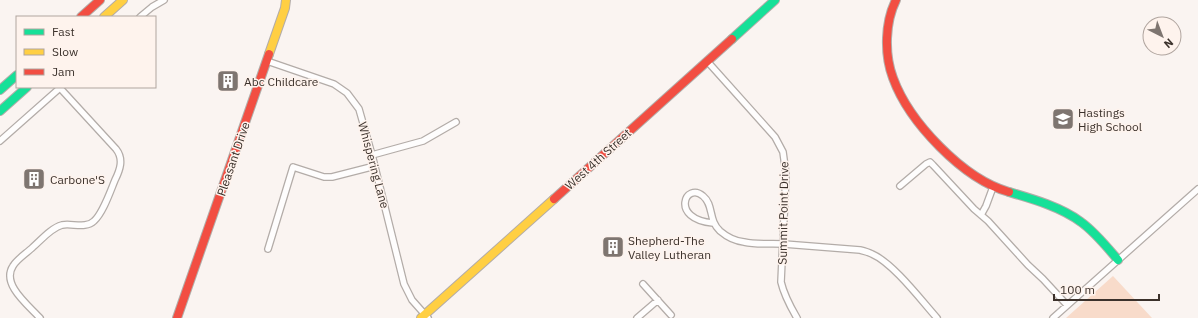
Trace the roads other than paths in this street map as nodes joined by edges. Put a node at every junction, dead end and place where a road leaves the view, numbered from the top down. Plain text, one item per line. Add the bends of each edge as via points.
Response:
1 (100, 0) edge
2 (123, 0) edge
3 (164, 0) edge
4 (286, 0) edge
5 (775, 0) edge
6 (896, 0) edge
7 (82, 16) edge
8 (105, 16) edge
9 (141, 16) edge
10 (267, 61) junction
11 (707, 61) junction
12 (16, 76) edge
13 (26, 88) edge
14 (59, 88) edge
15 (61, 88) edge
16 (0, 90) edge
17 (0, 111) edge
18 (456, 122) dead end
19 (0, 142) edge
20 (372, 155) junction
21 (375, 166) junction
22 (900, 186) dead end
23 (993, 187) junction
24 (1198, 189) edge
25 (981, 215) junction
26 (713, 223) junction
27 (782, 244) junction
28 (268, 249) dead end
29 (1118, 260) junction
30 (643, 284) dead end
31 (658, 300) junction
32 (1067, 305) junction
33 (671, 315) dead end
34 (424, 317) edge
35 (40, 318) edge
36 (177, 318) edge
37 (637, 318) edge
38 (797, 318) edge
39 (937, 318) edge
40 (1053, 318) edge

1 - 7 main road
2 - 8 main road
3 - 9 street
4 - 10 main road, Pleasant Drive
5 - 11 main road, West 4th Street
6 - 23 main road via 888,33 887,60 894,84 910,113 932,138 964,169
10 - 20 street, Whispering Lane via 334,84 347,93 359,109
10 - 36 main road, Pleasant Drive
11 - 27 street, Summit Point Drive via 781,147 786,169
11 - 34 main road, West 4th Street
12 - 16 main road
13 - 17 main road
14 - 19 street
15 - 35 street via 116,149 121,163 100,214 94,221 86,225 58,227 13,265 9,276 11,286
18 - 20 street via 424,141
20 - 21 street, Whispering Lane
21 - 28 street via 332,177 324,177 293,166
21 - 34 street, Whispering Lane via 404,284
22 - 25 street via 930,162
23 - 25 street
23 - 29 main road via 1049,205 1078,220
24 - 29 street
25 - 32 street
26 - 26 street via 707,200 699,194 690,194 685,200 686,211 704,222
26 - 27 street via 729,238 737,241
27 - 38 street, Summit Point Drive via 781,282 787,301
27 - 39 street via 860,250 872,254 885,261
29 - 32 street
30 - 31 street
31 - 33 street
31 - 37 street
32 - 40 street

